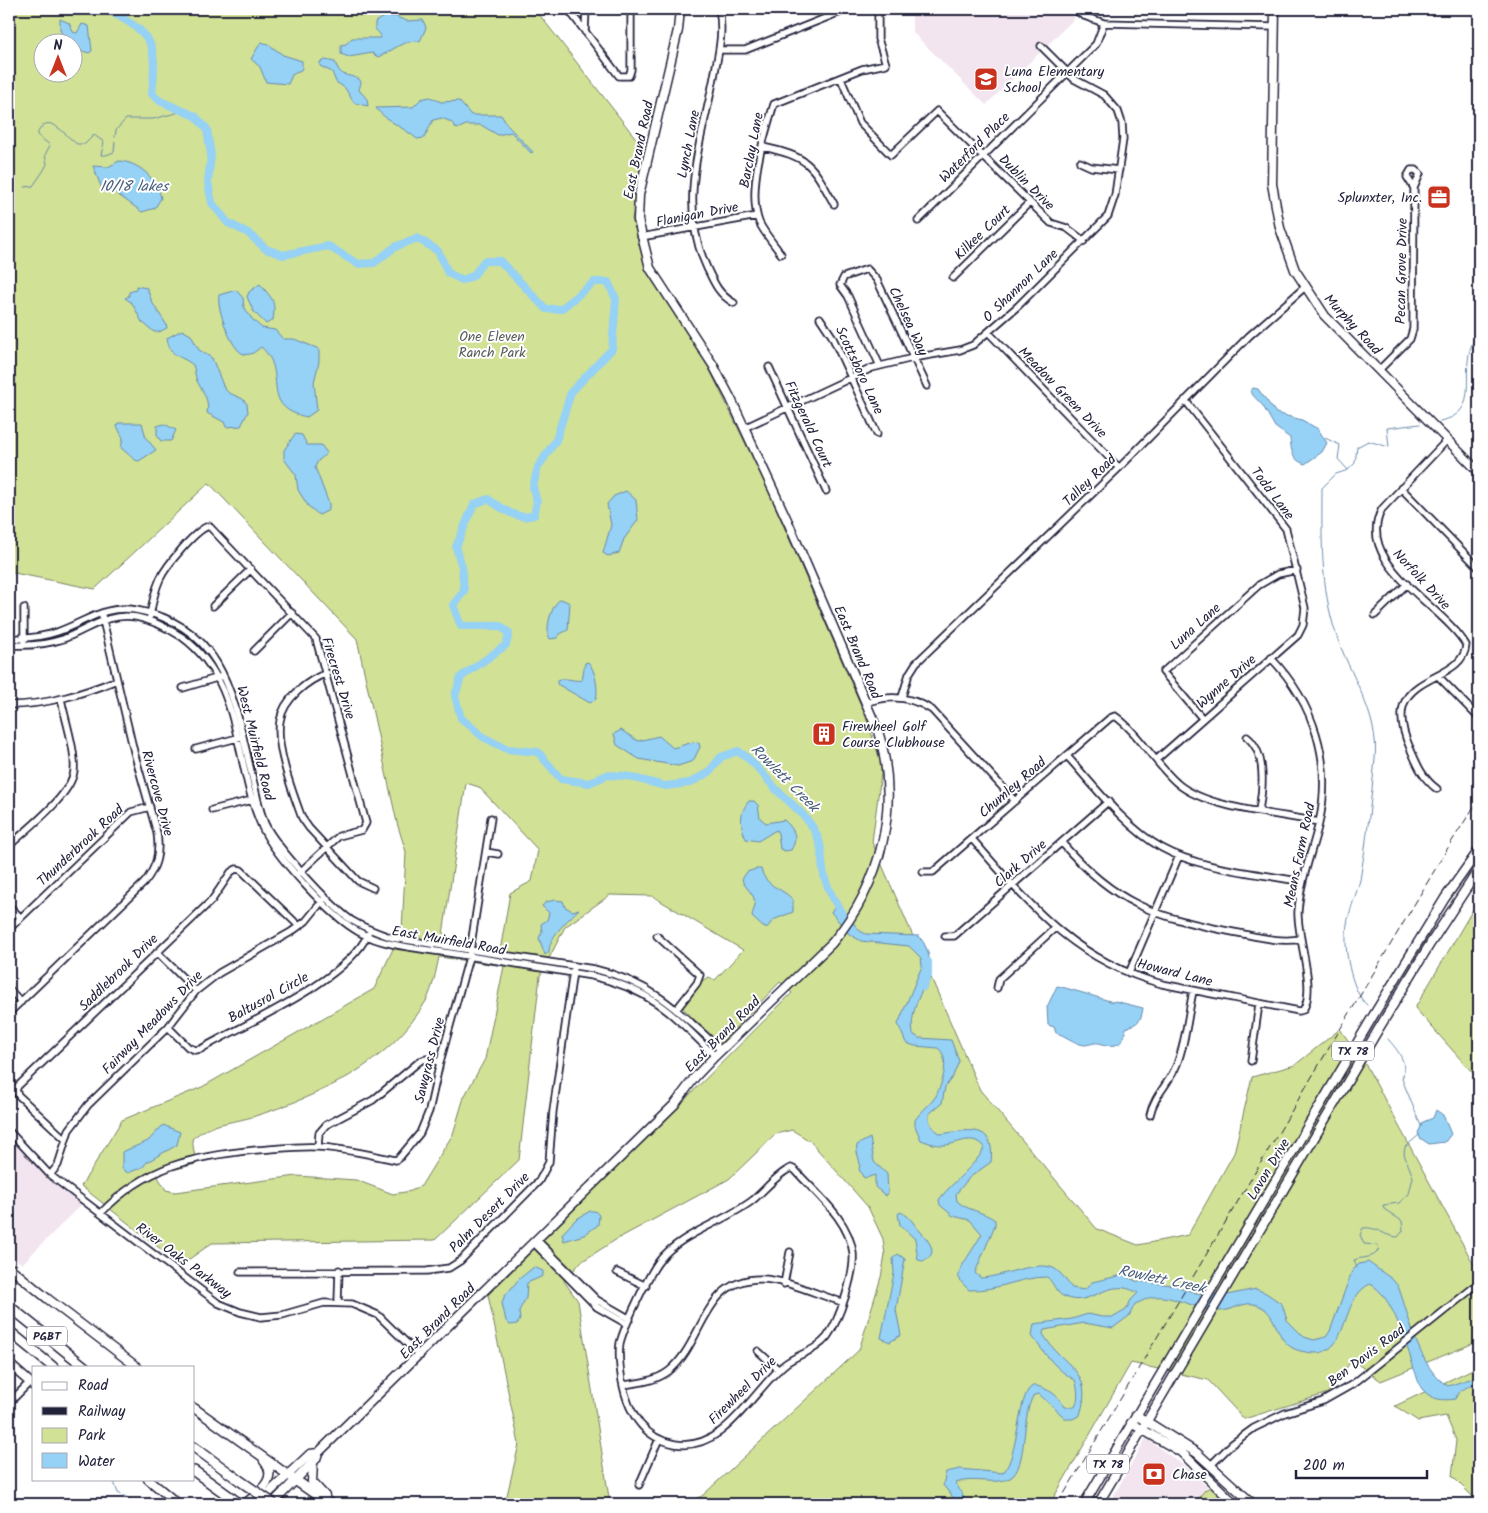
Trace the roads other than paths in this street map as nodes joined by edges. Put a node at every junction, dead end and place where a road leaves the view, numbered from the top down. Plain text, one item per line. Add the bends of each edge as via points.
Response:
1 (568, 9) edge
2 (586, 9) edge
3 (631, 9) edge
4 (680, 9) edge
5 (719, 9) edge
6 (848, 9) edge
7 (878, 9) edge
8 (1073, 9) edge
9 (1274, 9) edge
10 (1104, 23) junction
11 (1274, 27) junction
12 (585, 32) junction
13 (1041, 46) dead end
14 (719, 50) junction
15 (1068, 72) junction
16 (841, 79) junction
17 (763, 147) junction
18 (983, 156) junction
19 (1080, 162) dead end
20 (1119, 170) junction
21 (1414, 188) dead end
22 (1029, 203) junction
23 (834, 204) dead end
24 (757, 216) junction
25 (918, 221) dead end
26 (694, 227) junction
27 (641, 238) junction
28 (1084, 241) junction
29 (781, 254) dead end
30 (953, 278) dead end
31 (1305, 287) junction
32 (734, 303) dead end
33 (820, 318) dead end
34 (989, 333) junction
35 (913, 358) junction
36 (880, 366) junction
37 (769, 367) dead end
38 (1379, 370) junction
39 (851, 378) junction
40 (927, 386) dead end
41 (1185, 400) junction
42 (789, 408) junction
43 (744, 428) junction
44 (877, 434) dead end
45 (1447, 440) junction
46 (1119, 468) junction
47 (1479, 472) edge
48 (1401, 488) junction
49 (826, 491) dead end
50 (1479, 568) edge
51 (251, 569) junction
52 (1297, 570) junction
53 (1407, 584) junction
54 (213, 606) dead end
55 (24, 608) dead end
56 (101, 612) junction
57 (150, 613) junction
58 (292, 613) junction
59 (1375, 615) dead end
60 (1305, 617) joint
61 (103, 620) junction
62 (149, 621) junction
63 (9, 638) edge
64 (24, 638) junction
65 (9, 645) edge
66 (24, 645) junction
67 (254, 651) dead end
68 (1271, 658) junction
69 (327, 673) junction
70 (225, 676) junction
71 (1438, 676) junction
72 (218, 678) junction
73 (117, 680) junction
74 (183, 688) dead end
75 (902, 697) junction
76 (61, 698) junction
77 (866, 702) junction
78 (9, 705) edge
79 (1202, 718) junction
80 (1479, 718) edge
81 (1247, 737) dead end
82 (240, 738) junction
83 (196, 749) dead end
84 (1067, 756) junction
85 (1156, 760) junction
86 (1437, 789) dead end
87 (255, 799) junction
88 (1015, 801) junction
89 (1109, 801) junction
90 (150, 807) junction
91 (212, 810) dead end
92 (1259, 810) junction
93 (491, 818) dead end
94 (1319, 822) junction
95 (972, 839) junction
96 (1062, 842) junction
97 (9, 846) edge
98 (326, 847) junction
99 (1479, 850) edge
100 (486, 852) junction
101 (498, 854) dead end
102 (1179, 856) junction
103 (1479, 869) edge
104 (300, 872) junction
105 (924, 872) dead end
106 (1303, 882) junction
107 (1013, 886) junction
108 (373, 888) dead end
109 (324, 899) junction
110 (9, 906) edge
111 (1154, 913) junction
112 (20, 918) junction
113 (299, 926) junction
114 (1055, 928) junction
115 (9, 929) edge
116 (370, 930) junction
117 (367, 936) junction
118 (656, 936) dead end
119 (945, 936) dead end
120 (1301, 939) junction
121 (470, 949) junction
122 (157, 952) junction
123 (469, 957) junction
124 (574, 966) junction
125 (573, 973) junction
126 (1129, 973) junction
127 (997, 988) dead end
128 (9, 989) edge
129 (196, 991) junction
130 (1193, 991) junction
131 (21, 1002) junction
132 (1259, 1004) junction
133 (675, 1010) junction
134 (1302, 1010) joint
135 (9, 1014) edge
136 (168, 1027) junction
137 (718, 1053) junction
138 (1251, 1061) dead end
139 (440, 1062) junction
140 (1150, 1115) dead end
141 (9, 1131) edge
142 (65, 1139) junction
143 (318, 1147) junction
144 (50, 1174) junction
145 (101, 1213) junction
146 (535, 1241) junction
147 (790, 1252) dead end
148 (9, 1267) edge
149 (339, 1270) junction
150 (240, 1272) dead end
151 (617, 1272) dead end
152 (1479, 1283) edge
153 (784, 1284) junction
154 (646, 1286) junction
155 (338, 1302) junction
156 (842, 1302) junction
157 (9, 1306) edge
158 (628, 1322) junction
159 (9, 1331) edge
160 (758, 1351) dead end
161 (420, 1356) junction
162 (9, 1364) edge
163 (52, 1366) edge
164 (84, 1366) edge
165 (136, 1366) edge
166 (780, 1370) junction
167 (32, 1384) edge
168 (623, 1386) junction
169 (9, 1403) edge
170 (195, 1409) edge
171 (1136, 1415) junction
172 (1148, 1421) junction
173 (1132, 1423) junction
174 (1143, 1429) junction
175 (659, 1439) junction
176 (195, 1448) edge
177 (252, 1450) junction
178 (318, 1453) junction
179 (313, 1462) junction
180 (1211, 1465) junction
181 (195, 1472) edge
182 (1103, 1472) junction
183 (292, 1477) junction
184 (149, 1480) edge
185 (1210, 1480) junction
186 (639, 1485) dead end
187 (178, 1504) edge
188 (240, 1504) edge
189 (245, 1504) edge
190 (257, 1504) edge
191 (273, 1504) edge
192 (330, 1504) edge
193 (1084, 1504) edge
194 (1090, 1504) edge
195 (1098, 1504) edge
196 (1235, 1504) edge
197 (1247, 1504) edge
198 (1253, 1504) edge

1 - 12 street
2 - 12 street
3 - 12 street via 629,76 619,76
4 - 27 main road, East Brand Road via 678,30 639,195
5 - 14 street, Lynch Lane via 722,22
6 - 14 street via 745,50
7 - 16 street, Barclay Lane via 878,39 886,64 862,69
8 - 10 street
9 - 11 main road, Murphy Road
10 - 11 street
10 - 15 street, Waterford Place via 1096,44
11 - 31 main road, Murphy Road via 1274,200 1286,246
13 - 15 street, O Shannon Lane
14 - 26 street, Lynch Lane via 692,179
15 - 18 street, Waterford Place
15 - 20 street, O Shannon Lane via 1084,86 1104,96 1118,111 1123,139
16 - 17 street, Barclay Lane via 774,104
16 - 18 street, Dublin Drive via 860,123 891,155 937,111
17 - 23 street via 791,154 808,164
17 - 24 street, Barclay Lane via 755,187
18 - 22 street, Dublin Drive
18 - 25 street, Waterford Place
19 - 20 street via 1091,167
20 - 28 street, O Shannon Lane via 1110,212
21 - 38 street, Pecan Grove Drive via 1414,329 1410,339
22 - 28 street, Dublin Drive via 1052,223 1067,228
22 - 30 street, Kilkee Court
24 - 26 street, Flanigan Drive
24 - 29 street, Barclay Lane
26 - 27 street, Flanigan Drive
26 - 32 street, Lynch Lane via 703,260 717,289
27 - 43 main road, East Brand Road via 654,276 713,365
28 - 34 street, O Shannon Lane
31 - 38 main road, Murphy Road via 1326,316
31 - 41 street, Talley Road
33 - 39 street, Scottsboro Lane
34 - 35 street, O Shannon Lane via 960,350
34 - 46 street, Meadow Green Drive
35 - 36 street, O Shannon Lane
35 - 36 street, Chelsea Way via 877,280 867,269 844,277 840,285
35 - 40 street, Chelsea Way
36 - 39 street, O Shannon Lane
37 - 42 street, Fitzgerald Court
38 - 45 main road, Murphy Road
39 - 42 street, O Shannon Lane
39 - 44 street, Scottsboro Lane
41 - 46 street, Talley Road
41 - 52 street, Todd Lane via 1283,524
42 - 43 street, O Shannon Lane
42 - 49 street, Fitzgerald Court
43 - 77 main road, East Brand Road
45 - 47 main road, Murphy Road
45 - 48 street
46 - 75 street, Talley Road via 916,663
48 - 50 street
48 - 53 street, Norfolk Drive via 1377,519 1376,540 1380,552
51 - 54 street
51 - 57 street, Firecrest Drive via 209,526 199,531 165,570
51 - 58 street, Firecrest Drive
52 - 60 street, Todd Lane
52 - 79 street, Luna Lane via 1278,574 1263,582 1163,672
53 - 59 street
53 - 71 street, Norfolk Drive via 1466,645 1462,657
55 - 64 street
56 - 57 street, West Muirfield Road via 130,609
56 - 61 street, Rivercove Drive
56 - 64 street, West Muirfield Road via 59,632
57 - 62 street
57 - 70 street, West Muirfield Road via 197,639 215,658
58 - 67 street
58 - 69 street, Firecrest Drive via 316,639
60 - 68 street, Wynne Drive via 1300,632
61 - 62 street, West Muirfield Road via 126,616
61 - 66 street, West Muirfield Road via 64,638
61 - 73 street, Rivercove Drive
62 - 72 street, West Muirfield Road via 175,632 197,649
63 - 64 street, West Muirfield Road
64 - 66 street
65 - 66 street, West Muirfield Road
68 - 79 street, Wynne Drive
68 - 94 street, Means Farm Road via 1300,696 1318,739 1324,783
69 - 98 street, Firecrest Drive via 366,823 362,830 339,836
69 - 98 street via 298,691 280,719 279,736 302,818
70 - 72 street
70 - 82 street, West Muirfield Road via 236,708
71 - 80 street
71 - 86 street via 1420,684 1407,696 1402,721 1403,732 1422,774
72 - 74 street
72 - 82 street, West Muirfield Road
73 - 76 street
73 - 90 street, Rivercove Drive
75 - 77 street
75 - 88 street via 919,702 938,714
76 - 78 street
76 - 97 street via 74,761 73,777 62,795
77 - 137 main road, East Brand Road via 878,731 887,769 886,824 882,851 872,881 848,924 832,943
79 - 85 street, Wynne Drive
81 - 92 street via 1257,749 1261,767
82 - 83 street
82 - 87 street, West Muirfield Road
84 - 85 street, Chumley Road via 1115,716
84 - 88 street, Chumley Road
84 - 89 street
85 - 92 street via 1177,784 1197,796
87 - 91 street
87 - 104 street, West Muirfield Road via 271,834
88 - 95 street, Chumley Road
89 - 96 street, Clark Drive
89 - 102 street via 1143,836
90 - 112 street, Thunderbrook Road via 131,812
90 - 131 street, Rivercove Drive via 159,844 151,874
92 - 94 street
93 - 100 street, Sawgrass Drive
94 - 106 street, Means Farm Road
95 - 105 street, Chumley Road via 933,872
95 - 107 street, Howard Lane
96 - 107 street, Clark Drive
96 - 111 street via 1100,882 1119,896
98 - 104 street
98 - 108 street via 358,881
99 - 171 main road, Lavon Drive / TX 78 via 1445,898 1372,1016
100 - 101 street
100 - 121 street, Sawgrass Drive
102 - 106 street
102 - 111 street
103 - 172 main road, Lavon Drive / TX 78 via 1416,967
104 - 109 street, East Muirfield Road
106 - 120 street, Means Farm Road via 1298,912
107 - 114 street, Howard Lane
107 - 119 street, Clark Drive via 954,936
109 - 113 street, Fairway Meadows Drive
109 - 116 street, East Muirfield Road
109 - 117 street, East Muirfield Road via 340,919
110 - 112 street
111 - 120 street via 1189,924 1274,940
111 - 126 street
112 - 115 street, Thunderbrook Road
113 - 122 street, Saddlebrook Drive via 254,880 241,870 234,870 212,900
113 - 129 street, Fairway Meadows Drive via 219,973
114 - 126 street, Howard Lane via 1083,950
114 - 127 street via 999,979
116 - 117 street, Baltusrol Circle
116 - 121 street, East Muirfield Road via 393,938
117 - 123 street, East Muirfield Road via 400,946
117 - 136 street, Baltusrol Circle via 352,956 326,978 201,1049 188,1047
118 - 133 street via 700,975
120 - 134 street, Means Farm Road via 1307,992
121 - 123 street, Sawgrass Drive
121 - 124 street, East Muirfield Road
122 - 129 street
122 - 142 street, Saddlebrook Drive via 16,1090
123 - 125 street, East Muirfield Road
123 - 139 street, Sawgrass Drive
124 - 125 street, Palm Desert Drive
124 - 133 street, East Muirfield Road via 626,978 643,986
125 - 133 street, East Muirfield Road via 623,985
125 - 149 street, Palm Desert Drive via 549,1162 539,1181 460,1261 449,1268 427,1271
126 - 130 street, Howard Lane via 1144,980
128 - 131 street
129 - 136 street, Fairway Meadows Drive
130 - 132 street, Howard Lane
130 - 140 street via 1178,1062 1153,1101
131 - 135 street, Rivercove Drive
132 - 134 street, Howard Lane
132 - 138 street
133 - 137 street, East Muirfield Road
136 - 142 street, Fairway Meadows Drive via 88,1105
137 - 146 main road, East Brand Road via 674,1104
139 - 143 street via 420,1061 372,1100 326,1125 319,1134
139 - 143 street, Sawgrass Drive via 424,1128 396,1160
141 - 144 street, River Oaks Parkway
142 - 144 street, Fairway Meadows Drive via 58,1165
143 - 145 street via 246,1151 182,1162 146,1176
144 - 145 street, River Oaks Parkway
145 - 155 street, River Oaks Parkway via 228,1309 272,1317 310,1305
146 - 158 street via 598,1307
146 - 161 main road, East Brand Road
147 - 153 street
148 - 165 main road
149 - 150 street, Palm Desert Drive
149 - 155 street
151 - 154 street
152 - 180 street, Ben Davis Road via 1353,1384 1332,1397 1254,1428
153 - 156 street
153 - 168 street via 753,1279 729,1288 713,1303 672,1369 648,1381
154 - 156 street, Firewheel Drive via 656,1265 669,1250 744,1207 787,1170 795,1170 848,1234 852,1264
154 - 158 street, Firewheel Drive
155 - 161 street, River Oaks Parkway via 378,1315
156 - 166 street, Firewheel Drive via 826,1338
157 - 164 highway, PGBT
158 - 168 street, Firewheel Drive via 619,1350
159 - 163 highway, PGBT
160 - 166 street
161 - 178 main road, East Brand Road
162 - 167 main road
166 - 175 street, Firewheel Drive via 713,1436 690,1444
167 - 169 street
168 - 175 street, Firewheel Drive via 626,1403 634,1417
170 - 177 main road
171 - 172 main road
171 - 173 main road, Lavon Drive / TX 78
172 - 174 main road, Lavon Drive / TX 78
172 - 180 main road via 1182,1441
173 - 174 main road
173 - 182 main road, Lavon Drive / TX 78
174 - 185 main road via 1181,1452
174 - 195 main road, Lavon Drive / TX 78
175 - 186 street
176 - 191 highway, bridge
177 - 183 main road
177 - 189 main road via 268,1466 270,1479
178 - 179 main road, East Brand Road
178 - 183 main road, East Brand Road via 310,1454
179 - 183 main road, East Brand Road
179 - 192 main road via 312,1482
180 - 198 main road
181 - 188 highway
182 - 193 main road, Lavon Drive / TX 78
182 - 194 main road
183 - 190 main road, East Brand Road
183 - 191 main road, East Brand Road
183 - 192 highway
184 - 187 main road
185 - 196 main road
185 - 197 main road via 1217,1477

